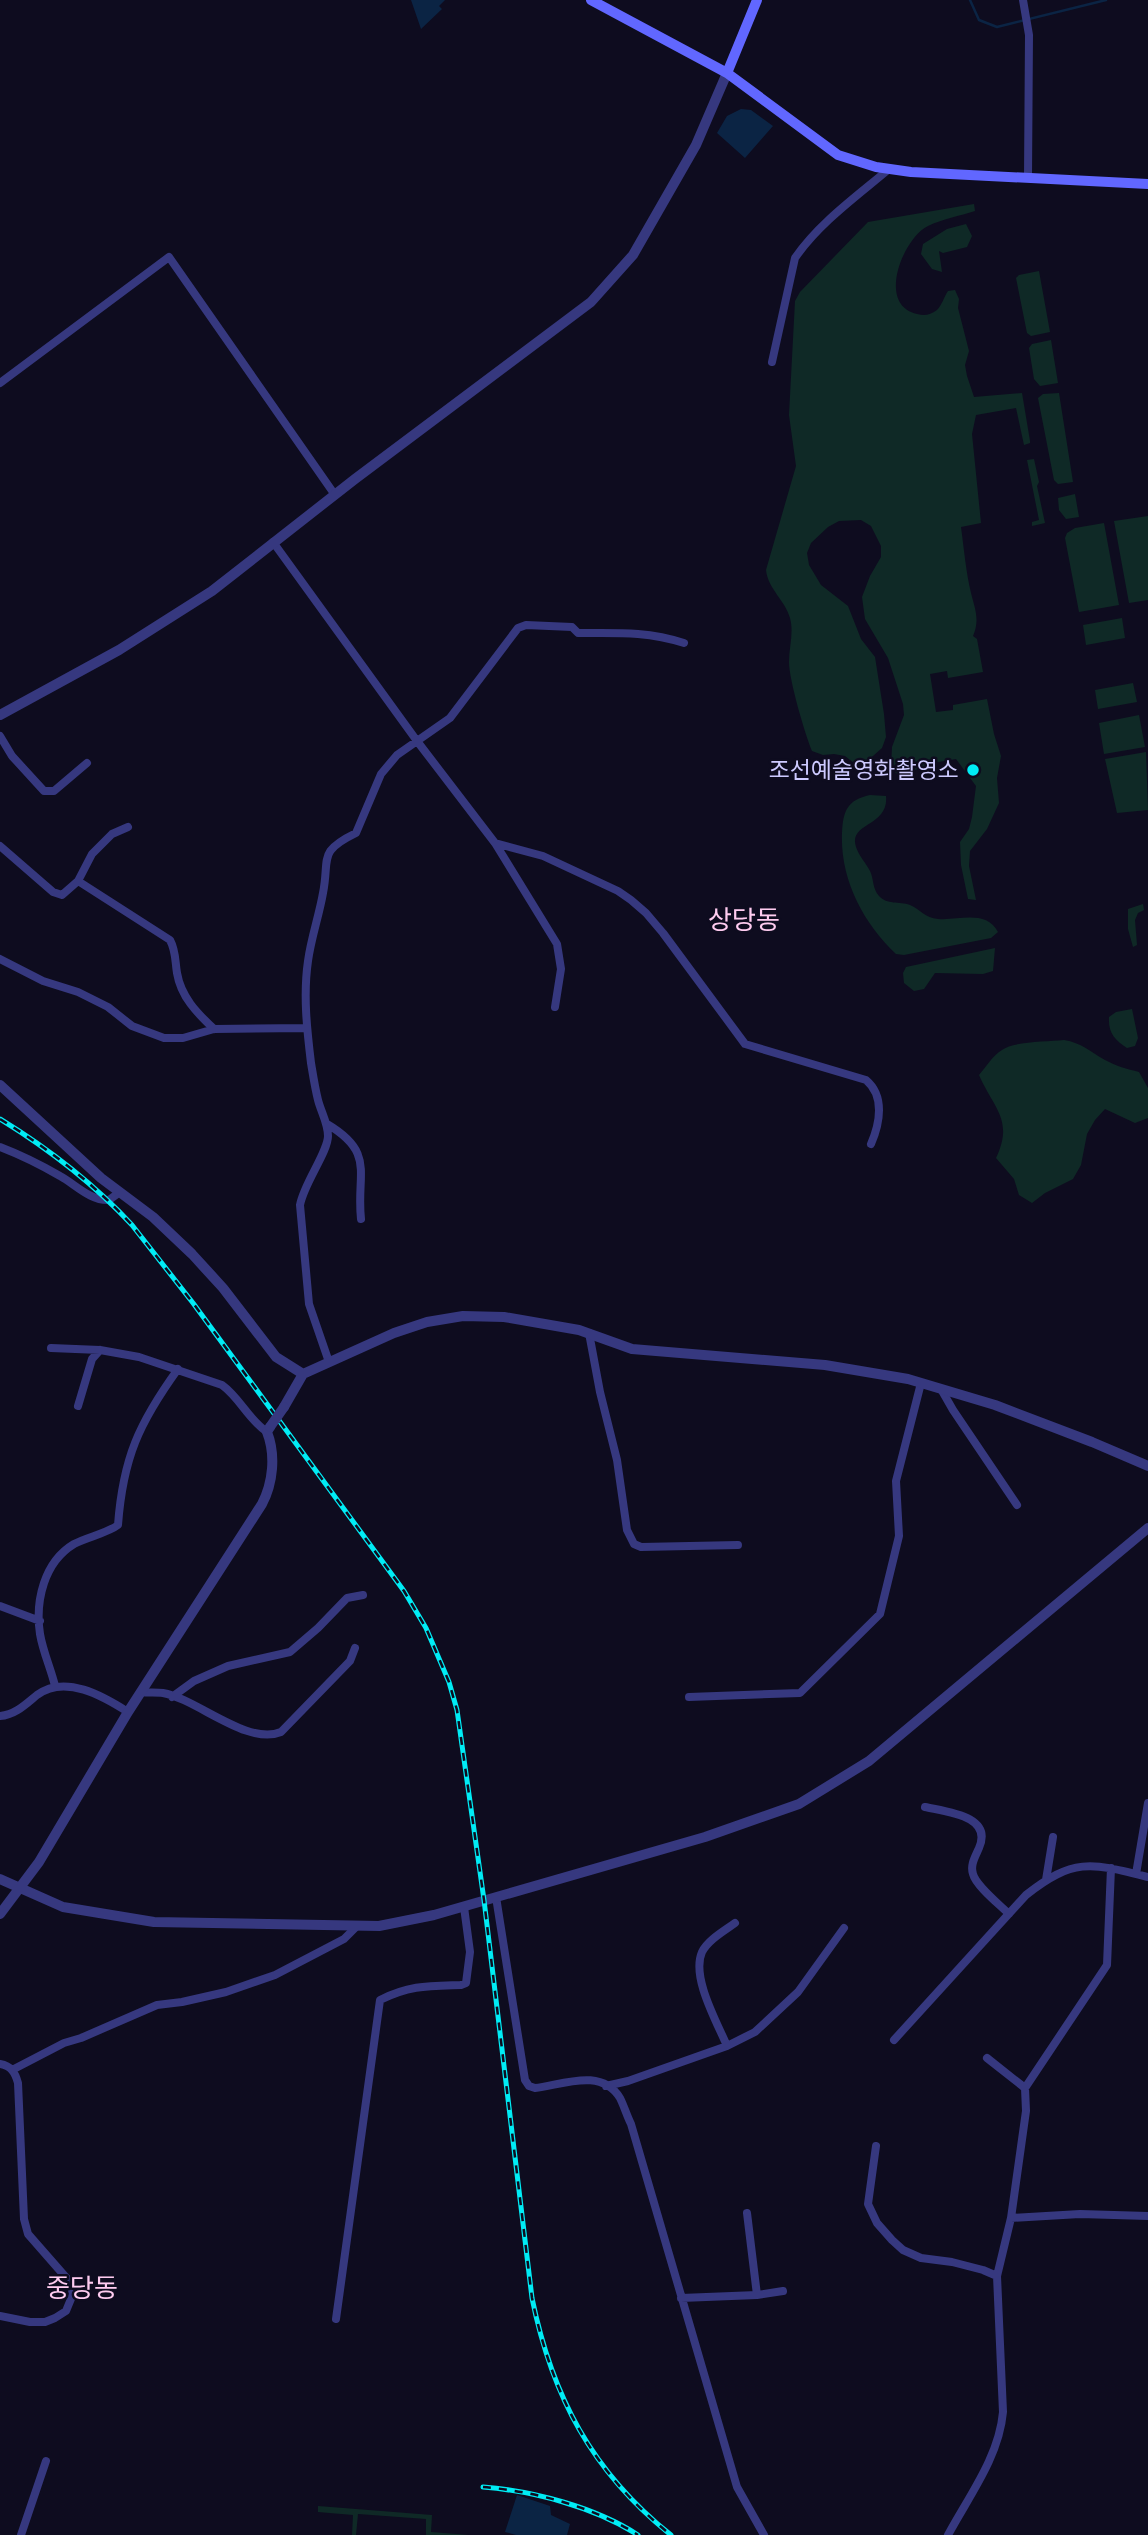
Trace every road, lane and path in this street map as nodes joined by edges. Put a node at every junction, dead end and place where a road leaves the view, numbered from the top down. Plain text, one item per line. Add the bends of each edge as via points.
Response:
1 (592, 0) edge
2 (757, 0) edge
3 (1023, 0) edge
4 (727, 74) junction
5 (889, 169) junction
6 (1028, 176) junction
7 (1148, 184) edge
8 (772, 362) dead end
9 (0, 383) edge
10 (335, 495) junction
11 (273, 542) junction
12 (684, 643) dead end
13 (0, 715) edge
14 (0, 736) edge
15 (417, 741) junction
16 (87, 763) dead end
17 (128, 827) dead end
18 (495, 843) junction
19 (0, 846) edge
20 (78, 881) junction
21 (0, 959) edge
22 (555, 1007) dead end
23 (307, 1028) junction
24 (215, 1029) junction
25 (0, 1086) edge
26 (327, 1124) junction
27 (871, 1144) dead end
28 (0, 1147) edge
29 (120, 1192) junction
30 (361, 1219) dead end
31 (589, 1334) junction
32 (51, 1348) dead end
33 (100, 1350) junction
34 (329, 1362) junction
35 (178, 1369) junction
36 (303, 1374) junction
37 (921, 1383) junction
38 (941, 1389) junction
39 (78, 1406) dead end
40 (269, 1430) junction
41 (1148, 1466) edge
42 (1017, 1505) dead end
43 (1148, 1528) edge
44 (738, 1545) dead end
45 (363, 1595) dead end
46 (0, 1606) edge
47 (40, 1621) junction
48 (355, 1648) dead end
49 (55, 1686) junction
50 (141, 1692) junction
51 (172, 1696) junction
52 (689, 1697) dead end
53 (128, 1712) junction
54 (0, 1717) edge
55 (1148, 1802) edge
56 (925, 1807) dead end
57 (1053, 1837) dead end
58 (1111, 1868) junction
59 (1136, 1874) junction
60 (1148, 1877) edge
61 (0, 1879) edge
62 (1046, 1880) junction
63 (19, 1889) junction
64 (496, 1897) junction
65 (464, 1906) junction
66 (0, 1914) edge
67 (1010, 1914) junction
68 (735, 1923) dead end
69 (357, 1926) junction
70 (844, 1928) dead end
71 (894, 2040) dead end
72 (727, 2046) junction
73 (987, 2058) dead end
74 (0, 2064) edge
75 (12, 2070) junction
76 (606, 2086) junction
77 (1026, 2088) junction
78 (876, 2146) dead end
79 (747, 2213) dead end
80 (1148, 2217) edge
81 (1011, 2218) junction
82 (997, 2276) junction
83 (783, 2291) dead end
84 (757, 2295) junction
85 (681, 2298) junction
86 (0, 2315) edge
87 (335, 2319) dead end
88 (46, 2461) dead end
89 (21, 2535) edge
90 (764, 2535) edge
91 (948, 2535) edge

1 - 4 main road
2 - 4 main road
3 - 6 street via 1030,65
4 - 5 main road via 838,155
4 - 10 street via 696,145 634,255 616,277 591,302
5 - 6 main road
5 - 8 street via 804,244 795,258
6 - 7 main road
9 - 10 street via 169,257
10 - 11 street
11 - 13 street via 170,620
11 - 15 street
12 - 15 street via 648,634 578,633 572,627 526,625 505,642 450,718
14 - 16 street via 12,757 44,791 54,791
15 - 18 street
15 - 23 street via 381,774 356,833 326,856 324,891 308,960
17 - 20 street via 112,834 92,854
18 - 22 street via 557,944 561,970
18 - 27 street via 542,856 631,900 663,933 745,1044 866,1080 879,1105
19 - 20 street via 53,892 62,895
20 - 24 street via 170,940 181,989
21 - 24 street via 108,1007 153,1036 183,1038
23 - 24 street
23 - 26 street via 318,1101
25 - 29 street
26 - 30 street via 342,1133 358,1153
26 - 34 street via 328,1140 300,1205 309,1304
28 - 29 street via 62,1176 93,1197 109,1200
29 - 36 street via 192,1254 276,1357
31 - 34 street via 546,1322 463,1316 394,1333
31 - 37 street via 632,1349 825,1365
31 - 44 street via 617,1460 627,1530 635,1544
32 - 33 street
33 - 35 street
33 - 39 street via 92,1359
34 - 36 street
35 - 40 street via 228,1389 256,1424
35 - 47 street via 140,1426 121,1491 118,1525 56,1557 43,1587
36 - 40 street, bridge
37 - 38 street
37 - 52 street via 896,1481 899,1536 880,1614 800,1693
38 - 41 street via 995,1405
38 - 42 street
40 - 50 street via 269,1490
43 - 64 street via 878,1755 829,1788 761,1819
45 - 51 street via 347,1598 290,1652 228,1666
46 - 47 street
47 - 49 street
48 - 51 street via 350,1661 274,1735 229,1724
49 - 53 street via 68,1685
49 - 54 street
50 - 51 street
50 - 53 street
53 - 63 street
55 - 59 street
56 - 67 street via 974,1821 982,1833 972,1865 975,1880
57 - 62 street
58 - 59 street
58 - 62 street via 1068,1868
58 - 77 street via 1107,1965
59 - 60 street
61 - 63 street
62 - 67 street
63 - 66 street
63 - 69 street via 63,1907 154,1922
64 - 65 street
64 - 76 street via 525,2080 529,2086 540,2087 578,2079
65 - 69 street via 379,1926
65 - 87 street via 470,1952 466,1983 400,1990 380,2000
67 - 71 street
68 - 72 street via 709,1943 699,1964 701,1983
69 - 75 street via 344,1939 275,1975 226,1992 157,2005
70 - 72 street via 798,1992 755,2032
72 - 76 street
73 - 77 street
74 - 75 street
75 - 86 street via 18,2083 22,2200 28,2234 70,2282 73,2294 66,2311 45,2322
76 - 85 street via 619,2096 631,2124
77 - 81 street
78 - 82 street via 868,2204 892,2240 921,2258
79 - 84 street
80 - 81 street
81 - 82 street
82 - 91 street via 1001,2433
83 - 84 street
84 - 85 street
85 - 90 street via 737,2487
88 - 89 street

